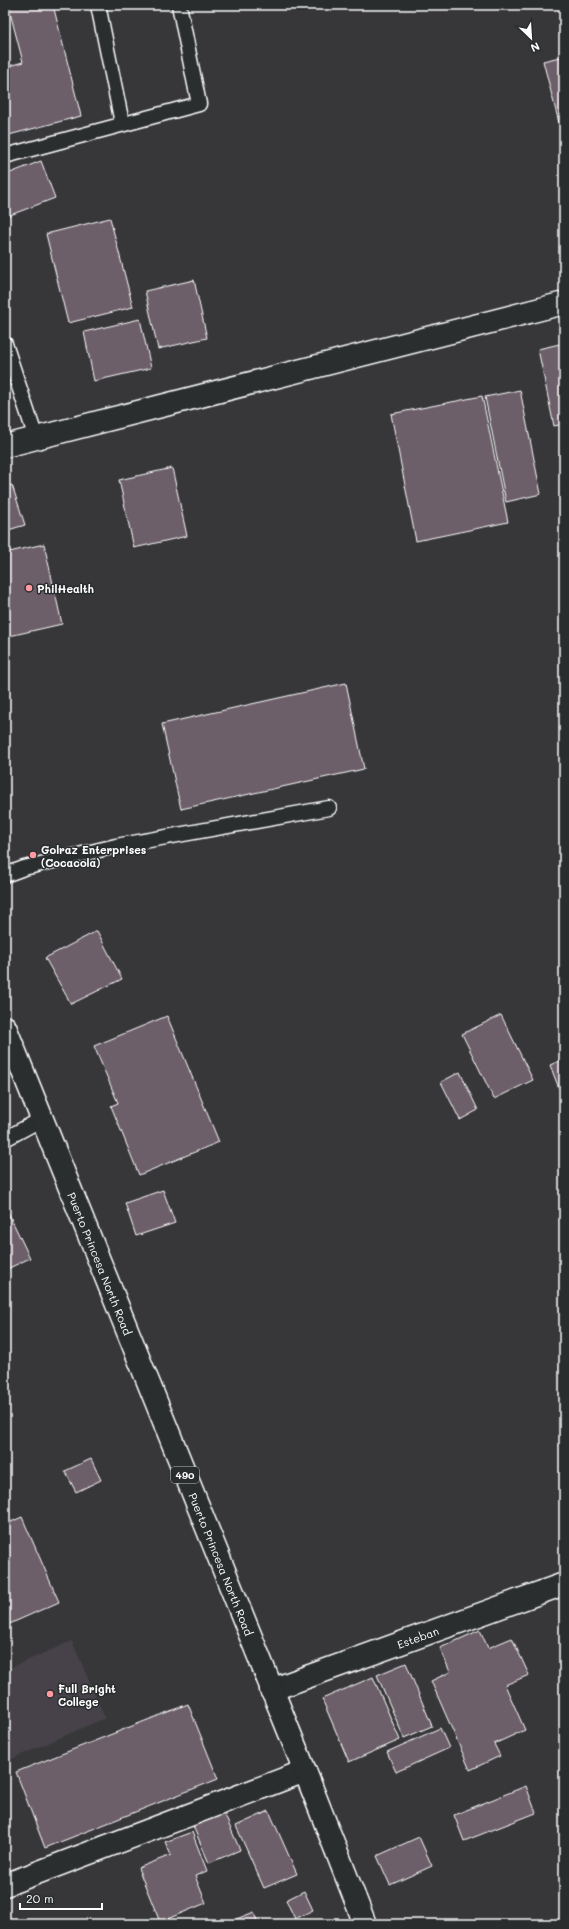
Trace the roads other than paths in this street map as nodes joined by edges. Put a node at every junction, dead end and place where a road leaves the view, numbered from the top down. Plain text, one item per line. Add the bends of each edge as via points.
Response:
1 (98, 5) edge
2 (179, 5) edge
3 (122, 123) junction
4 (5, 156) edge
5 (564, 303) edge
6 (5, 344) edge
7 (8, 364) edge
8 (36, 438) junction
9 (5, 446) edge
10 (329, 808) dead end
11 (5, 875) edge
12 (5, 1027) edge
13 (42, 1118) junction
14 (5, 1139) edge
15 (564, 1584) edge
16 (271, 1690) junction
17 (305, 1771) junction
18 (5, 1885) edge
19 (365, 1924) edge

1 - 3 lane
2 - 3 lane via 199,104
3 - 4 lane
5 - 8 street
6 - 7 lane
7 - 8 lane
8 - 9 street
10 - 11 lane via 116,846
12 - 13 street, Puerto Princesa North Road / 490
13 - 14 lane
13 - 16 street, Puerto Princesa North Road / 490
15 - 16 street, Esteban
16 - 17 street, Puerto Princesa North Road / 490
17 - 18 street
17 - 19 street, Puerto Princesa North Road / 490

